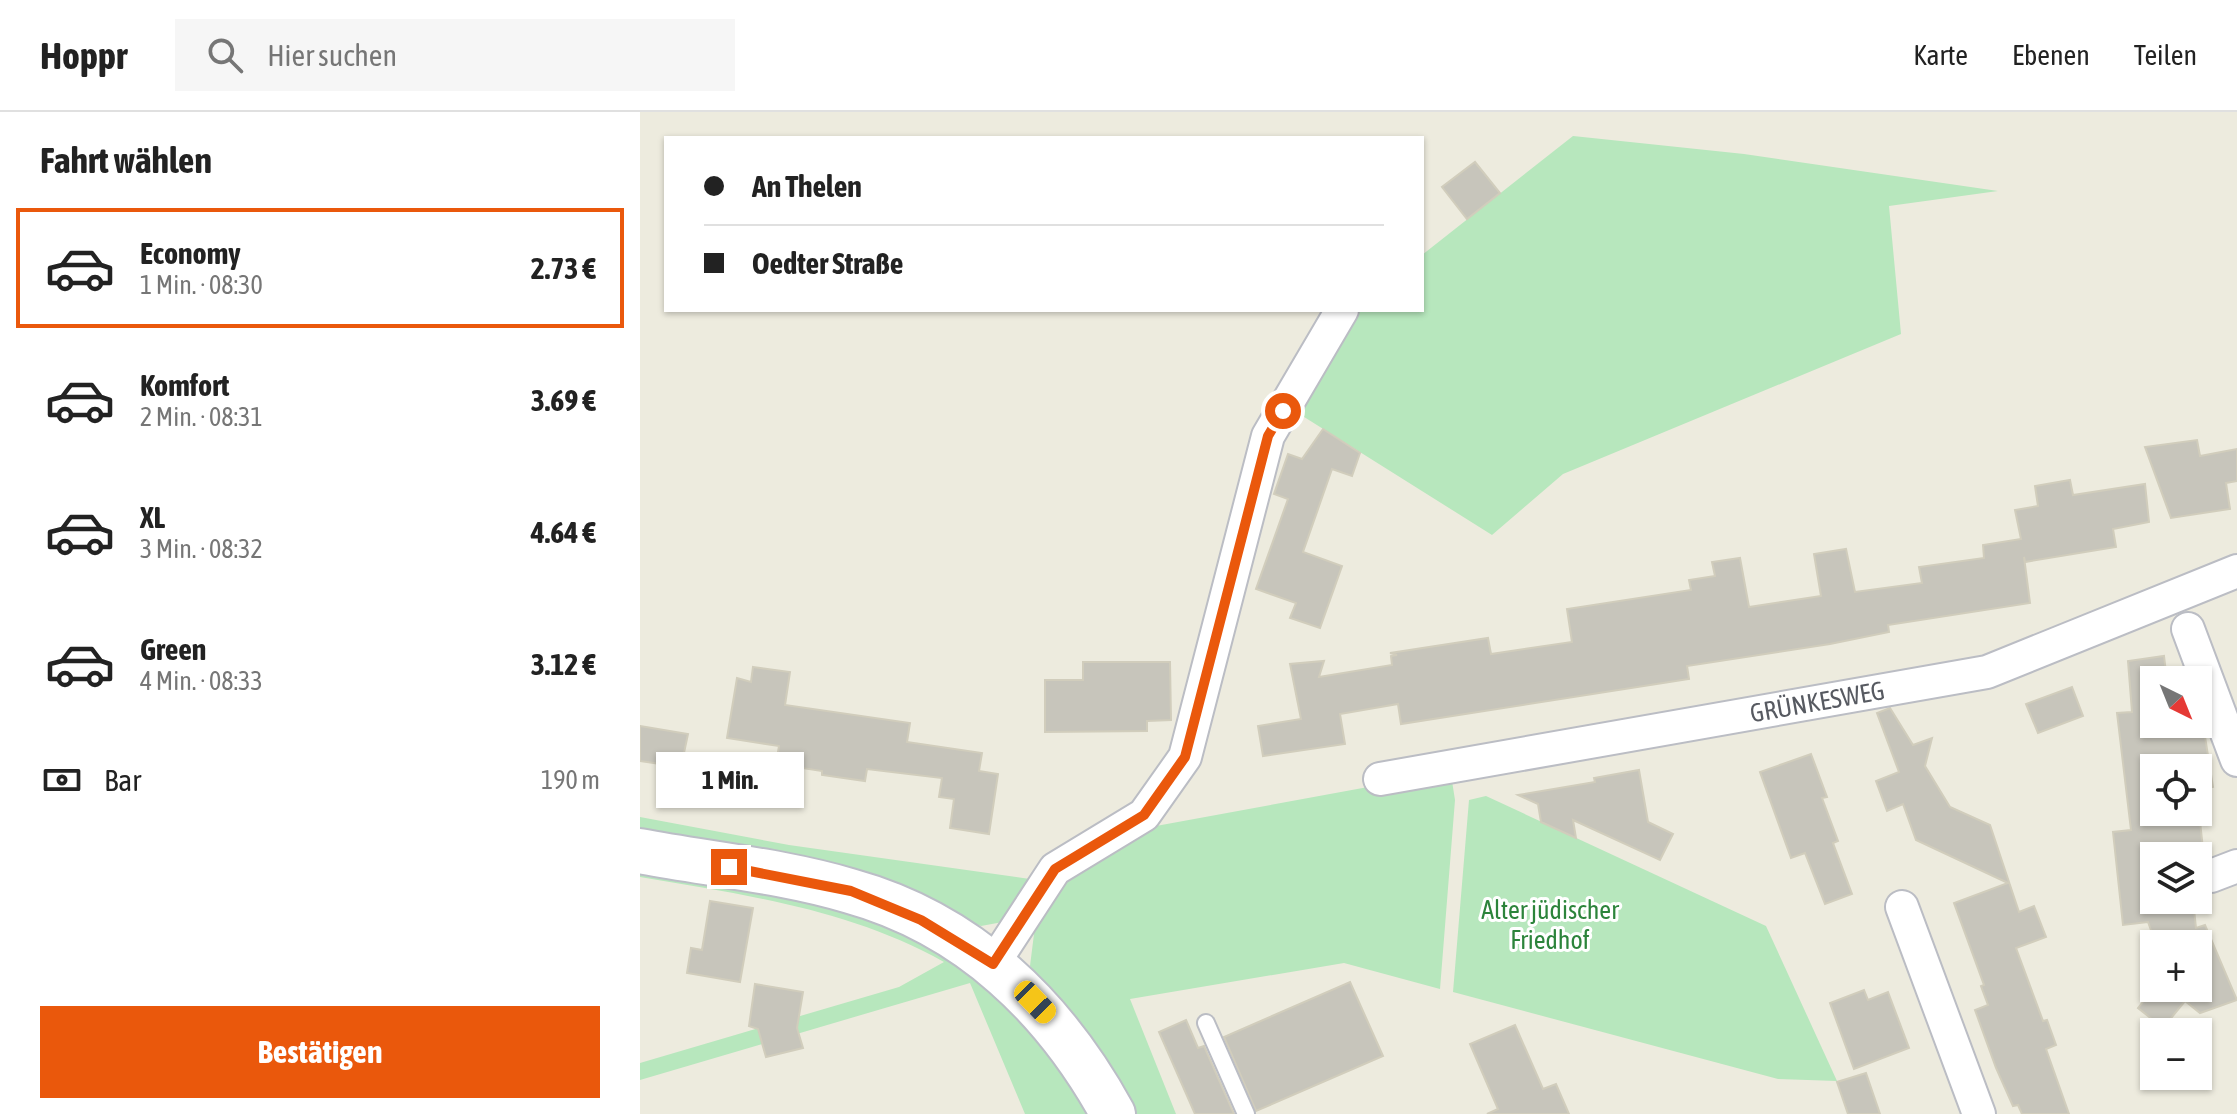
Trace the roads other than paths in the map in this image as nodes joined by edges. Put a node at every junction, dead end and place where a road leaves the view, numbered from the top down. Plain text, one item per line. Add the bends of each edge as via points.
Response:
1 (1341, 312) edge
2 (2237, 571) edge
3 (2188, 629) dead end
4 (2237, 760) edge
5 (1380, 779) dead end
6 (640, 851) edge
7 (1902, 907) dead end
8 (993, 964) junction
9 (1206, 1023) dead end
10 (1113, 1114) edge
11 (1246, 1114) edge
12 (1979, 1114) edge

1 - 8 street via 1268,436 1185,757 1144,815 1055,869
2 - 5 street, GRÜNKESWEG via 1987,672
3 - 4 street
6 - 8 main road via 851,891 921,920
7 - 12 street
8 - 10 main road via 1073,1046
9 - 11 lane

